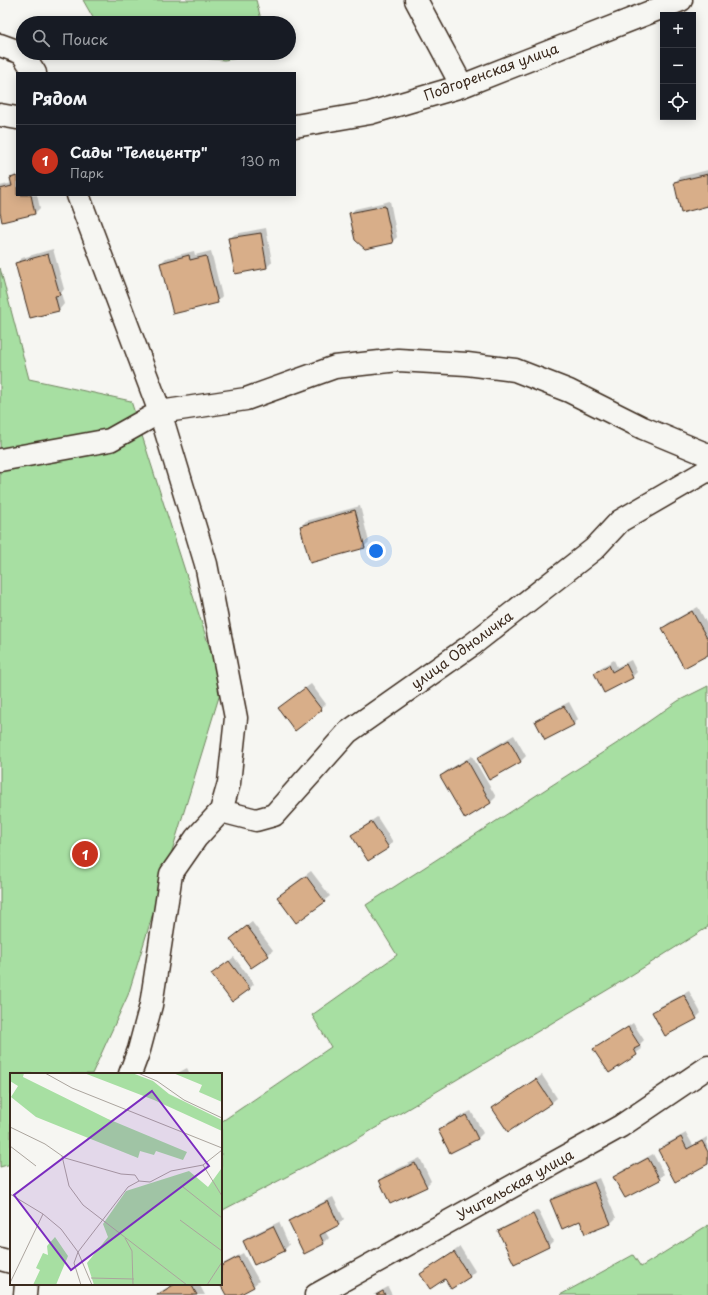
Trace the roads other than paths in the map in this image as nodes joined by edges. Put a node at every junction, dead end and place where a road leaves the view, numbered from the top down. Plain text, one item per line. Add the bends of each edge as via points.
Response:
1 (416, 0) edge
2 (681, 0) edge
3 (0, 45) edge
4 (16, 51) edge
5 (27, 60) edge
6 (34, 72) edge
7 (462, 86) junction
8 (0, 115) edge
9 (16, 118) edge
10 (296, 126) edge
11 (78, 196) edge
12 (160, 412) junction
13 (708, 456) edge
14 (0, 460) edge
15 (708, 470) edge
16 (221, 812) junction
17 (708, 1067) edge
18 (130, 1073) edge
19 (0, 1259) edge
20 (10, 1262) edge
21 (26, 1285) edge
22 (25, 1295) edge
23 (316, 1295) edge

1 - 7 street
2 - 7 street, Подгоренская улица
3 - 4 street
5 - 6 street
7 - 10 street, Подгоренская улица via 370,113
8 - 9 street
11 - 12 street
12 - 13 street via 246,399 335,367 398,360 467,364 514,370 570,391 643,428
12 - 14 street via 110,440
12 - 16 street via 206,564 236,718 229,783
15 - 16 street, улица Одноличка via 620,521 594,549 479,639 348,732 274,815 256,820
16 - 18 street via 192,844 171,874 151,1005
17 - 23 street, Учительская улица via 621,1126
19 - 20 street
21 - 22 street

